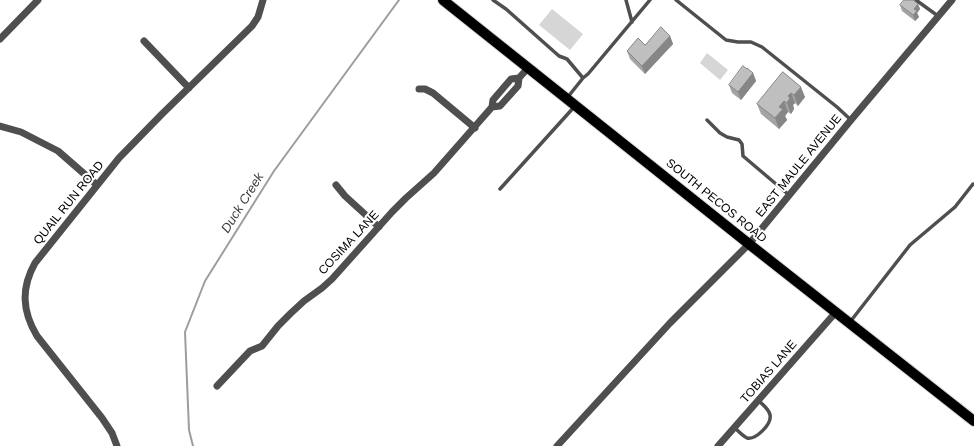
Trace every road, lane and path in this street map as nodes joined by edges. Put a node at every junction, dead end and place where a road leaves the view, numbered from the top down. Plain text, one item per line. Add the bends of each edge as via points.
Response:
1 (38, 0) edge
2 (263, 0) edge
3 (443, 0) edge
4 (493, 0) edge
5 (626, 0) edge
6 (650, 0) edge
7 (676, 0) edge
8 (916, 0) edge
9 (952, 0) edge
10 (938, 16) junction
11 (632, 22) junction
12 (0, 38) edge
13 (144, 41) dead end
14 (528, 68) junction
15 (518, 78) junction
16 (583, 78) junction
17 (189, 88) junction
18 (419, 89) dead end
19 (500, 92) junction
20 (507, 98) junction
21 (567, 98) junction
22 (576, 106) junction
23 (492, 107) junction
24 (707, 120) dead end
25 (851, 120) junction
26 (0, 126) edge
27 (475, 128) junction
28 (973, 184) dead end
29 (97, 185) junction
30 (336, 185) dead end
31 (500, 189) dead end
32 (789, 195) junction
33 (379, 227) junction
34 (749, 244) junction
35 (836, 312) junction
36 (850, 323) junction
37 (217, 386) dead end
38 (758, 400) junction
39 (974, 421) edge
40 (735, 428) junction
41 (117, 446) edge
42 (557, 446) edge
43 (718, 446) edge

1 - 12 street
2 - 17 street, QUAIL RUN ROAD via 258,17 252,26
3 - 14 main road, SOUTH PECOS ROAD
4 - 16 lane via 567,60
5 - 11 lane
6 - 11 lane
7 - 25 lane via 726,40 751,42 762,47
8 - 10 lane
9 - 10 street, EAST MAULE AVENUE
10 - 25 street, EAST MAULE AVENUE
11 - 16 lane
13 - 17 street
14 - 15 street, COSIMA LANE
14 - 21 main road, SOUTH PECOS ROAD
15 - 19 street, COSIMA LANE via 511,79
15 - 20 street, COSIMA LANE via 518,86
16 - 21 lane
17 - 29 street, QUAIL RUN ROAD via 119,158
18 - 27 street via 433,93
19 - 20 lane
19 - 23 street, COSIMA LANE via 492,100
20 - 23 street, COSIMA LANE via 500,106
21 - 22 main road, SOUTH PECOS ROAD
22 - 31 lane
22 - 34 main road, SOUTH PECOS ROAD
23 - 27 street, COSIMA LANE
24 - 32 lane via 720,133 739,140 743,156
25 - 32 street, EAST MAULE AVENUE
26 - 29 street via 21,132 58,151
27 - 33 street, COSIMA LANE
28 - 36 lane via 955,207 910,245
29 - 41 street, QUAIL RUN ROAD via 35,263 25,289 26,305 29,320 37,336 102,418
30 - 33 street
32 - 34 street, EAST MAULE AVENUE
33 - 37 street, COSIMA LANE via 332,279 291,313 262,346 250,351
34 - 35 main road, SOUTH PECOS ROAD
34 - 42 street, EAST MAULE AVENUE via 670,323
35 - 36 main road, SOUTH PECOS ROAD
35 - 38 street, TOBIAS LANE
36 - 39 main road, SOUTH PECOS ROAD
38 - 40 street, TOBIAS LANE
38 - 40 lane via 768,410 770,422 759,434 751,438 746,438
40 - 43 street, TOBIAS LANE

